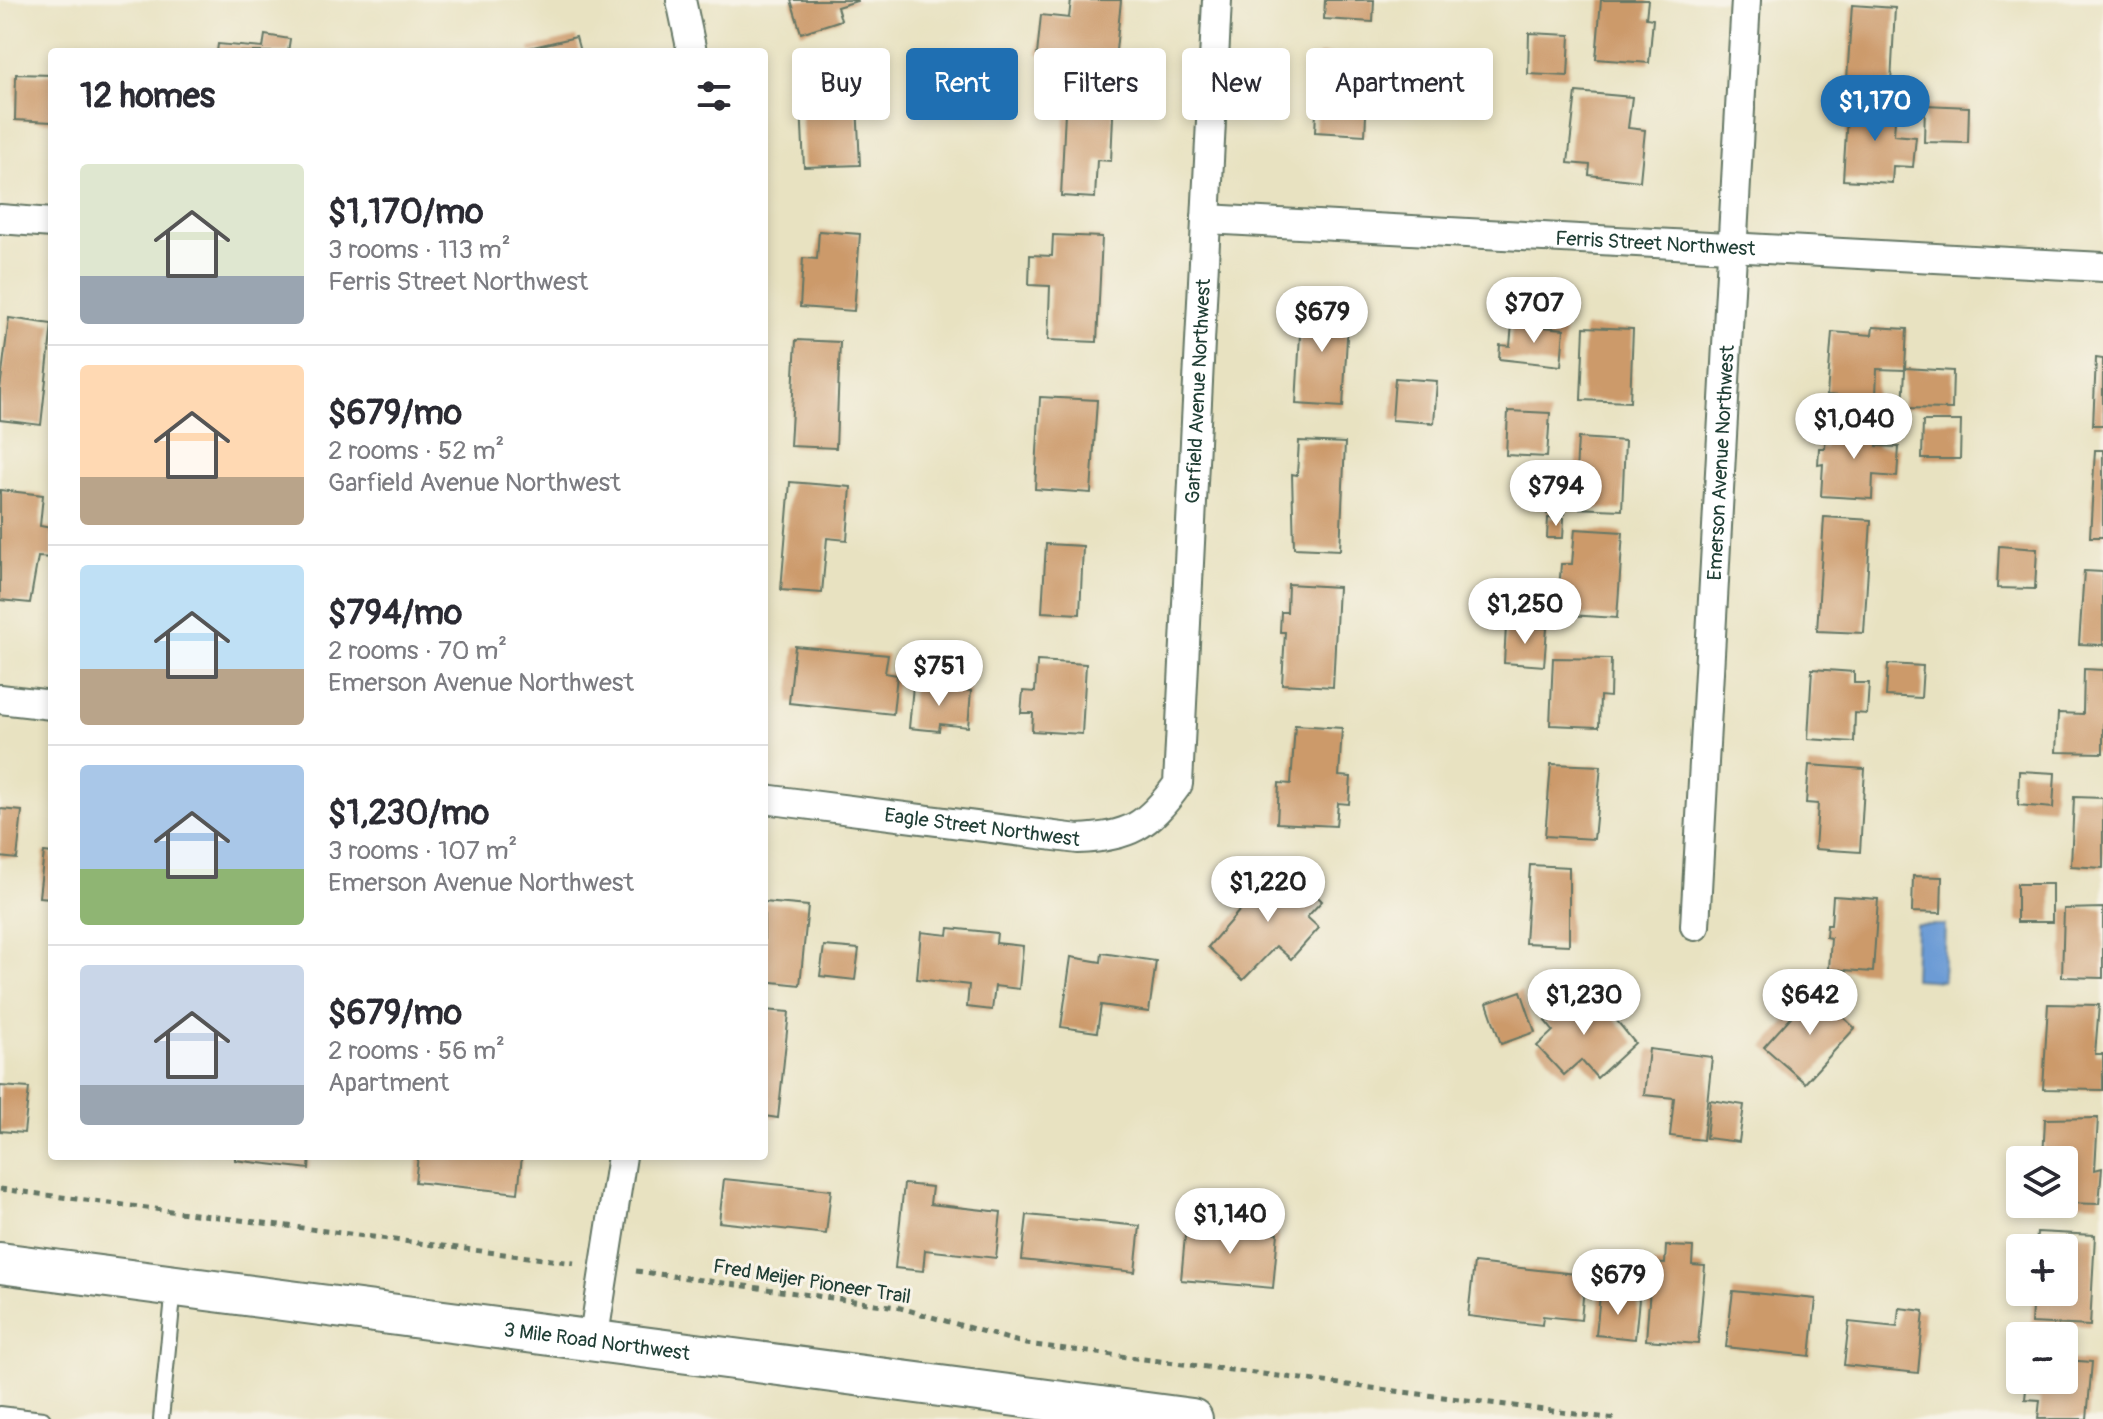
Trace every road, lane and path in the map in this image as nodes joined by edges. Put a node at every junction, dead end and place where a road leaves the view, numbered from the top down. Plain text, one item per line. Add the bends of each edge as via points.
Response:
1 (681, 0) edge
2 (1217, 0) edge
3 (1746, 0) edge
4 (691, 48) edge
5 (0, 219) edge
6 (1206, 219) junction
7 (48, 223) edge
8 (1732, 246) junction
9 (2103, 267) edge
10 (0, 699) edge
11 (48, 705) edge
12 (1178, 784) joint
13 (768, 800) edge
14 (1695, 926) dead end
15 (621, 1160) edge
16 (0, 1189) edge
17 (0, 1263) edge
18 (605, 1266) junction
19 (174, 1286) junction
20 (593, 1342) junction
21 (0, 1414) edge
22 (43, 1419) edge
23 (161, 1419) edge
24 (1192, 1419) edge
25 (1616, 1419) edge

1 - 4 street
2 - 6 street, Garfield Avenue Northwest
3 - 8 street, Emerson Avenue Northwest
5 - 7 street
6 - 8 street, Ferris Street Northwest
6 - 12 street, Garfield Avenue Northwest
8 - 9 street, Ferris Street Northwest
8 - 14 street, Emerson Avenue Northwest
10 - 11 street
12 - 13 street, Eagle Street Northwest via 1157,814 1113,838 1078,839
15 - 18 street
16 - 18 path, Fred Meijer Pioneer Trail
17 - 19 main road, 3 Mile Road Northwest
18 - 20 street
18 - 25 path, Fred Meijer Pioneer Trail via 897,1307 1026,1344
19 - 20 main road, 3 Mile Road Northwest
19 - 23 lane
20 - 24 main road, 3 Mile Road Northwest
21 - 22 lane

